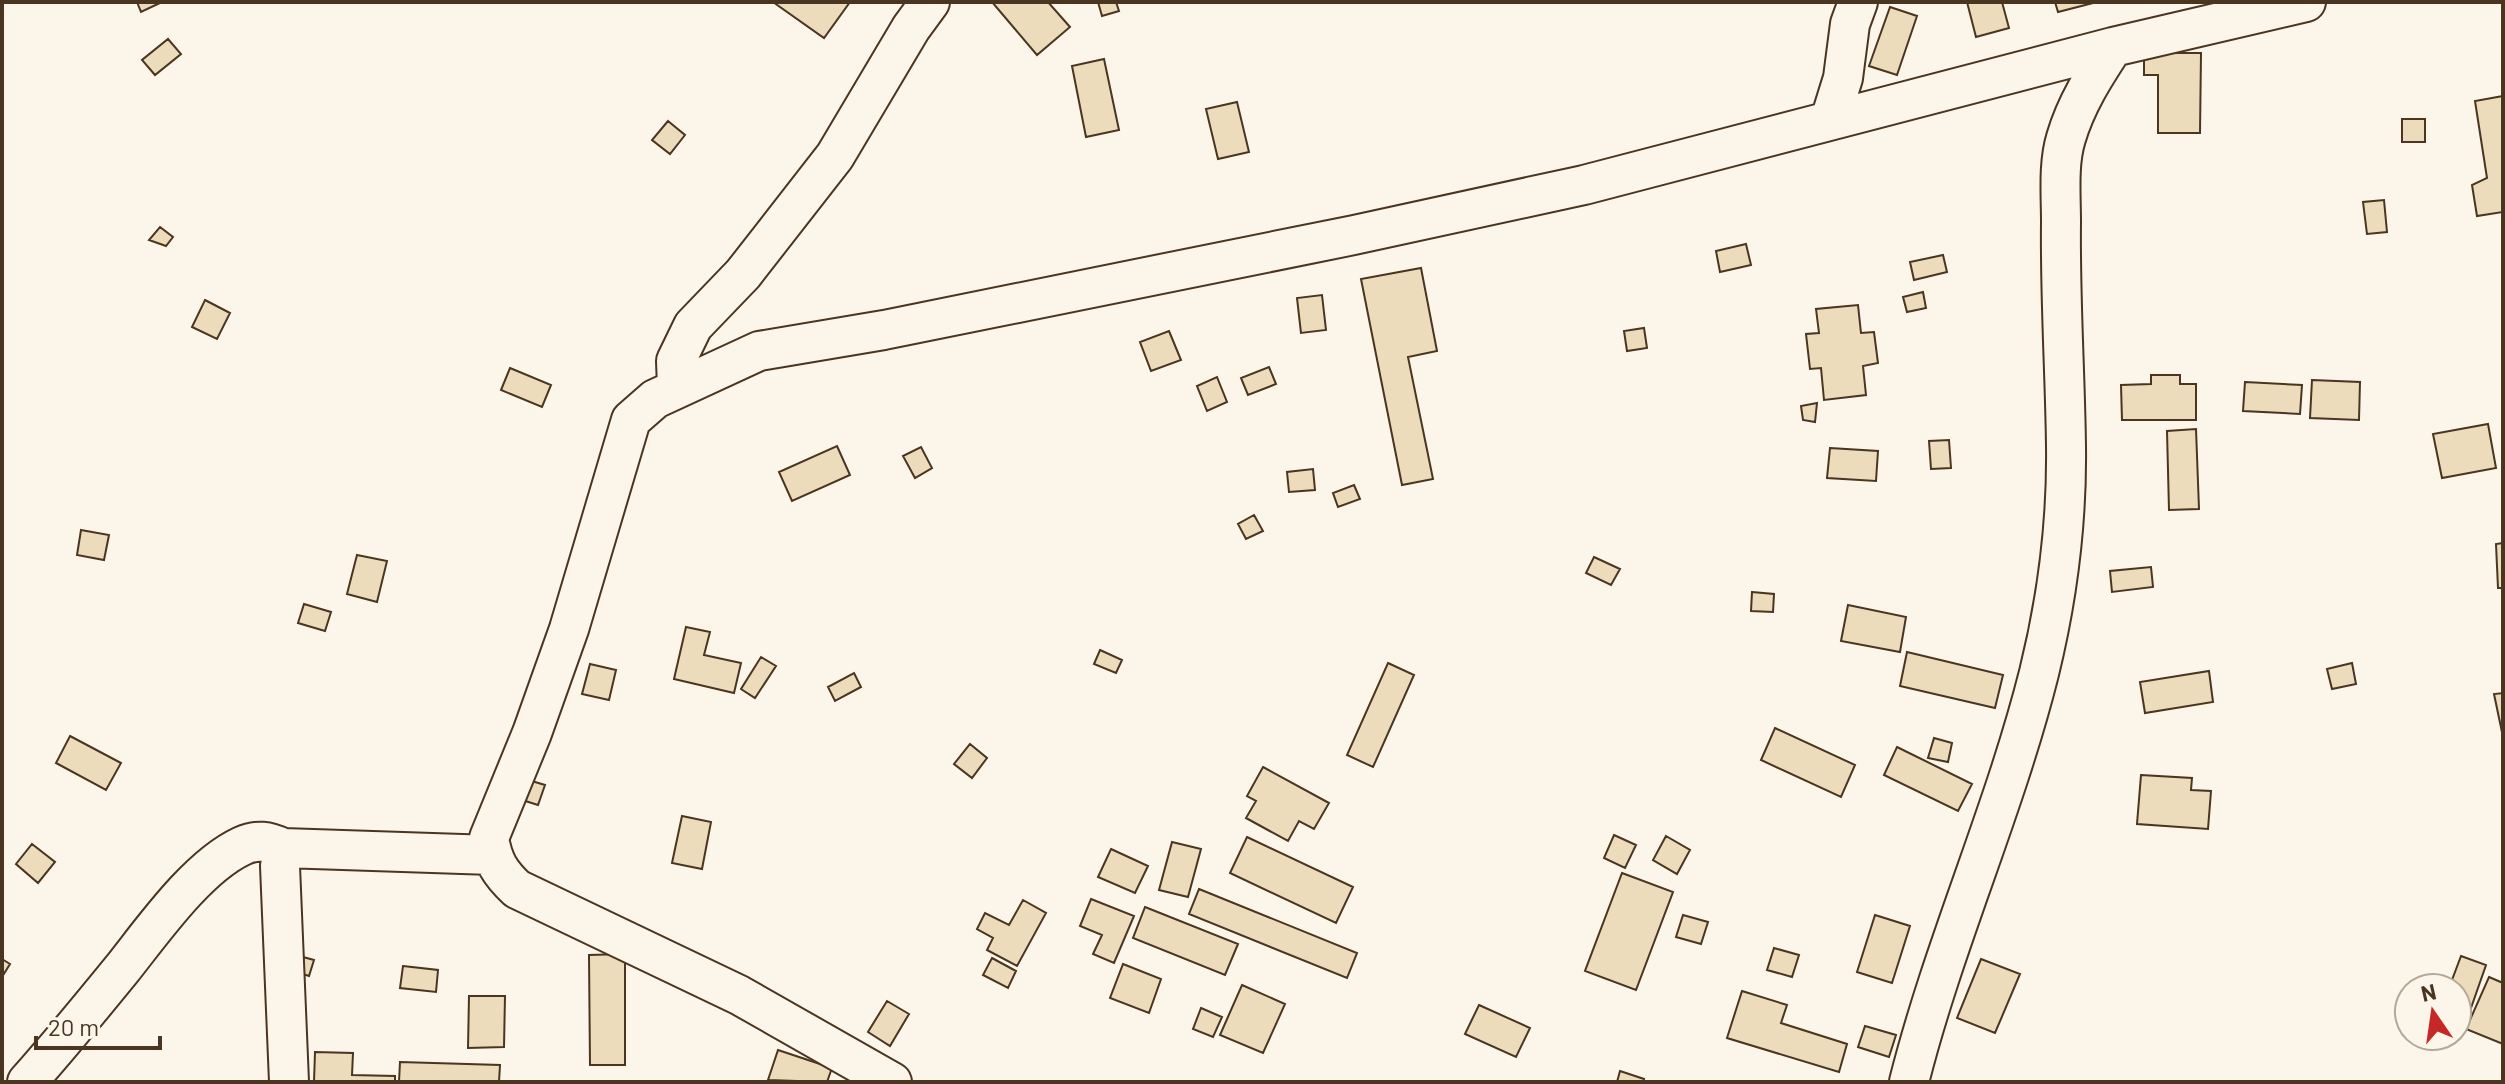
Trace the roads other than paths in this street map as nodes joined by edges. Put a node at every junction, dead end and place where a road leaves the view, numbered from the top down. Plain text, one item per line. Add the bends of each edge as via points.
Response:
1 (930, 2) edge
2 (1858, 2) edge
3 (2306, 2) edge
4 (2113, 47) junction
5 (1830, 120) junction
6 (677, 387) junction
7 (283, 848) junction
8 (492, 855) junction
9 (879, 1079) edge
10 (27, 1082) edge
11 (289, 1082) edge
12 (1909, 1082) edge

1 - 6 street via 835,156 743,274 693,326 676,361
2 - 5 street
3 - 4 street
4 - 5 street
4 - 12 street via 2083,91 2065,140 2060,282 2066,449 2048,633 2020,737 1925,1019
5 - 6 street via 1584,185 1354,235 759,351
6 - 8 street via 631,420 569,629 489,838
7 - 8 street
7 - 10 street via 265,840 244,845 218,861 169,910
7 - 11 street
8 - 9 street via 500,873 517,889 739,995

